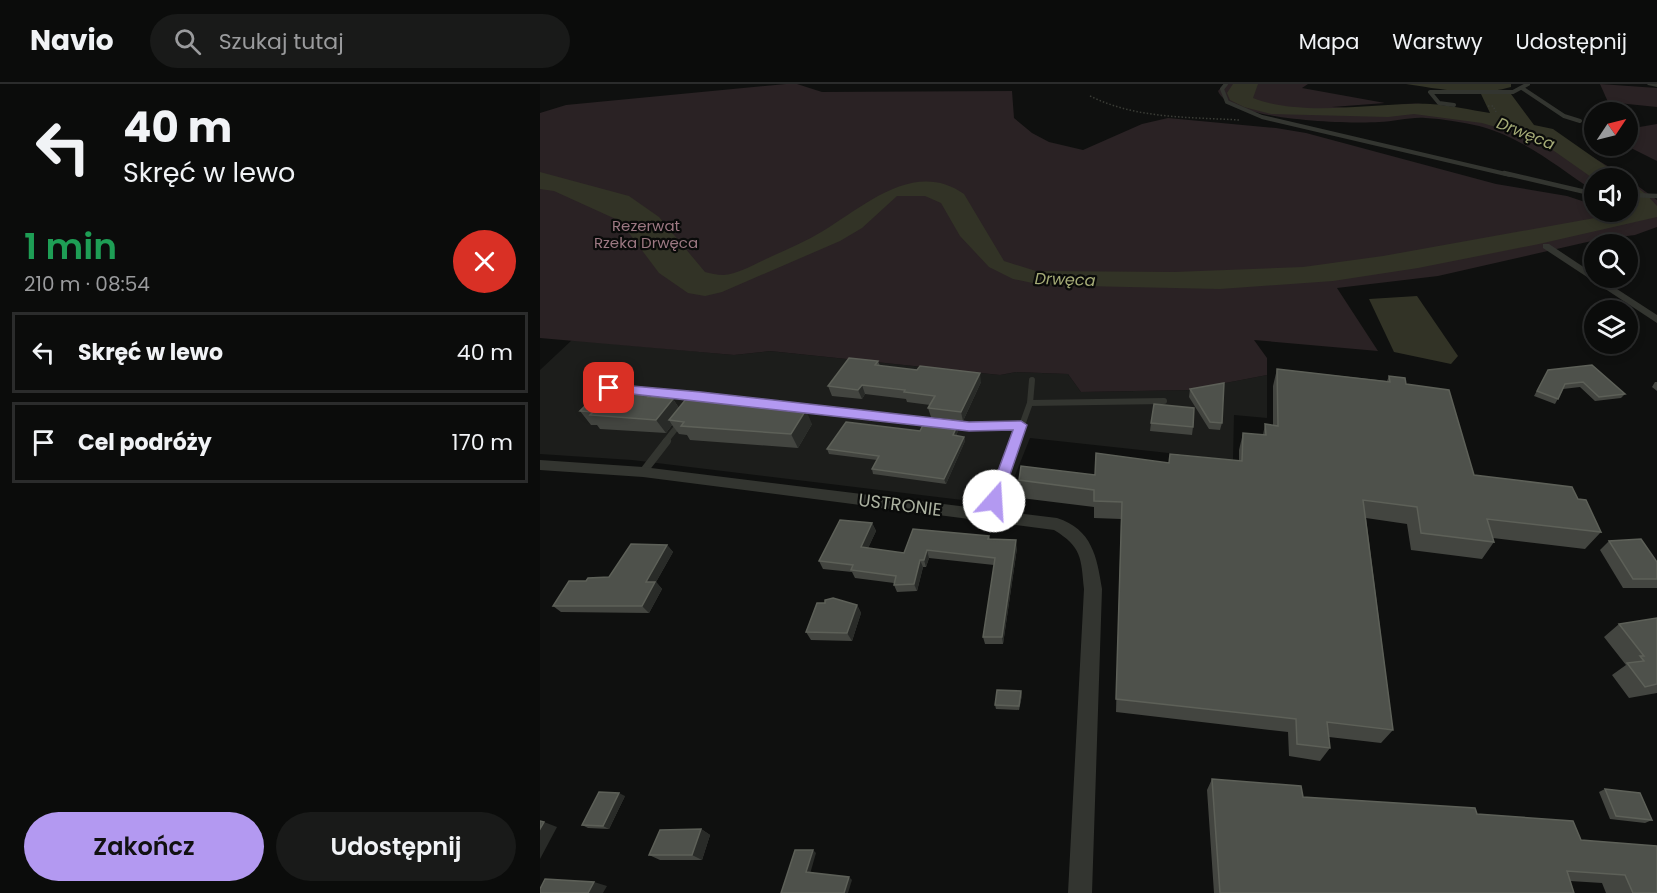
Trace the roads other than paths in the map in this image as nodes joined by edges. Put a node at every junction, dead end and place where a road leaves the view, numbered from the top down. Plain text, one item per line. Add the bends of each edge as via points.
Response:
1 (1226, 84) edge
2 (1528, 84) edge
3 (1650, 84) edge
4 (1657, 85) edge
5 (1522, 88) junction
6 (1454, 105) dead end
7 (1580, 121) dead end
8 (1584, 192) edge
9 (1638, 195) edge
10 (1657, 196) edge
11 (1546, 246) dead end
12 (1657, 320) edge
13 (1032, 380) dead end
14 (609, 388) dead end
15 (701, 396) junction
16 (1164, 400) dead end
17 (1030, 403) junction
18 (694, 405) edge
19 (687, 414) edge
20 (1021, 425) junction
21 (540, 465) edge
22 (643, 472) junction
23 (989, 516) junction
24 (1080, 893) edge

1 - 8 lane via 1222,89 1227,102 1262,117
2 - 5 lane
3 - 4 street
5 - 6 lane via 1513,92 1430,92 1439,103
5 - 7 lane via 1564,117
9 - 10 lane
11 - 12 street
13 - 17 lane
14 - 15 lane
15 - 18 lane
15 - 20 lane via 969,427
16 - 17 lane
17 - 20 lane
19 - 22 lane
20 - 23 lane
21 - 22 street, USTRONIE
22 - 23 street, USTRONIE
23 - 24 street, USTRONIE via 1057,524 1078,536 1088,551 1093,589

